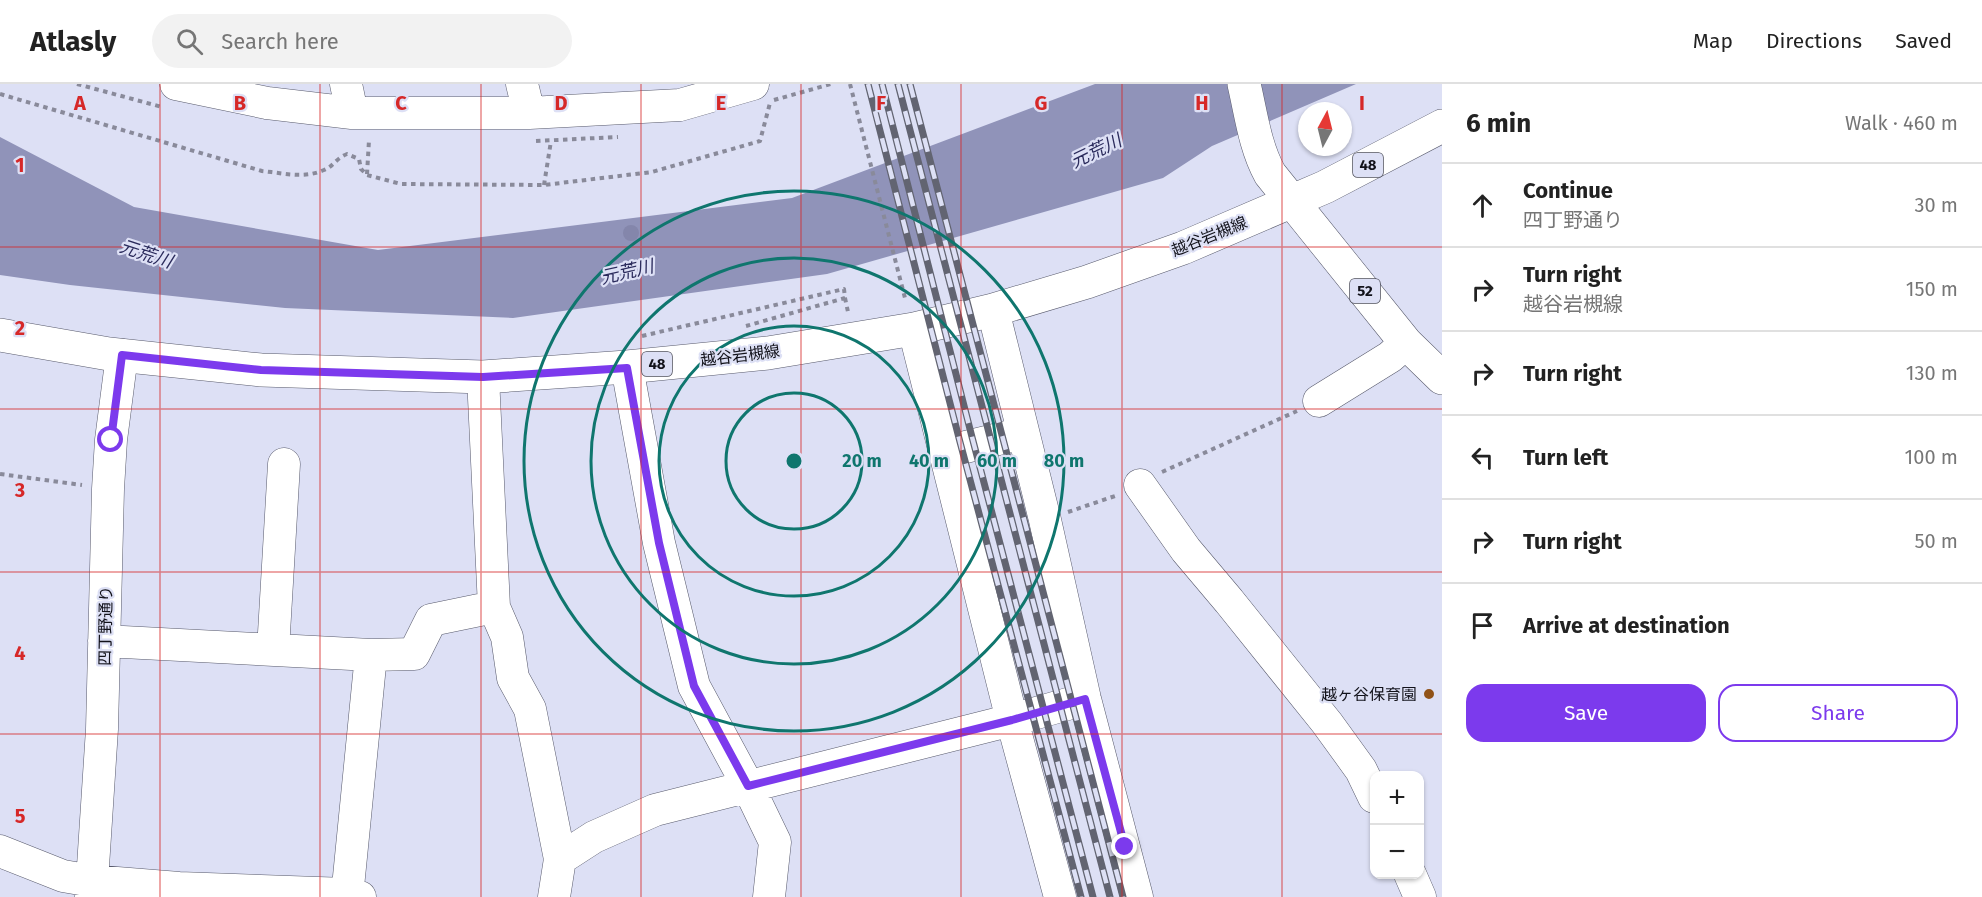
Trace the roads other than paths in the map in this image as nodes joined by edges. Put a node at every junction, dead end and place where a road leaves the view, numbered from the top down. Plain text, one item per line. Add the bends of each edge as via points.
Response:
1 (176, 84) edge
2 (1244, 84) edge
3 (762, 93) edge
4 (678, 94) edge
5 (526, 98) edge
6 (356, 110) edge
7 (1442, 126) edge
8 (1293, 201) junction
9 (993, 310) junction
10 (910, 315) junction
11 (0, 335) edge
12 (1406, 343) junction
13 (122, 355) junction
14 (627, 368) junction
15 (483, 377) junction
16 (1442, 378) edge
17 (1318, 401) road end
18 (1023, 434) junction
19 (945, 452) junction
20 (284, 464) dead end
21 (1140, 485) road end
22 (494, 607) junction
23 (104, 641) junction
24 (273, 650) junction
25 (371, 655) junction
26 (1085, 699) junction
27 (1012, 720) junction
28 (748, 786) junction
29 (1370, 789) edge
30 (0, 851) edge
31 (560, 859) junction
32 (1412, 879) edge
33 (91, 889) edge
34 (352, 896) edge
35 (554, 897) edge
36 (769, 897) edge
37 (1060, 897) edge
38 (1137, 897) edge
39 (1420, 897) edge

1 - 6 street via 267,104
2 - 8 main road via 1263,161
3 - 4 street
4 - 5 street
5 - 6 street
7 - 8 main road, 越谷岩槻線 / 48
8 - 9 main road, 越谷岩槻線 / 48 via 1173,252
8 - 12 main road, 52
9 - 10 main road, 越谷岩槻線 / 48
9 - 18 street
10 - 14 main road, 越谷岩槻線 / 48 via 768,353
10 - 19 street
11 - 13 main road, 越谷岩槻線 / 48
12 - 16 main road, 52
12 - 17 street
13 - 15 main road, 越谷岩槻線 / 48 via 261,370
13 - 23 street, 四丁野通り via 111,440
14 - 15 main road, 越谷岩槻線 / 48
14 - 28 street via 659,543 694,686
15 - 22 street
18 - 19 street
18 - 26 street
19 - 27 street
20 - 24 street
21 - 29 street via 1186,550 1327,723
22 - 25 street via 431,620 414,654
22 - 31 street via 507,637 513,678 530,709
23 - 24 street
23 - 33 street, 四丁野通り
24 - 25 street
25 - 34 street
26 - 27 street
26 - 38 street
27 - 28 street
27 - 37 street
28 - 31 street via 655,810 594,837
28 - 36 street via 775,842
30 - 33 street
31 - 35 street
32 - 39 street
33 - 34 street via 179,888

